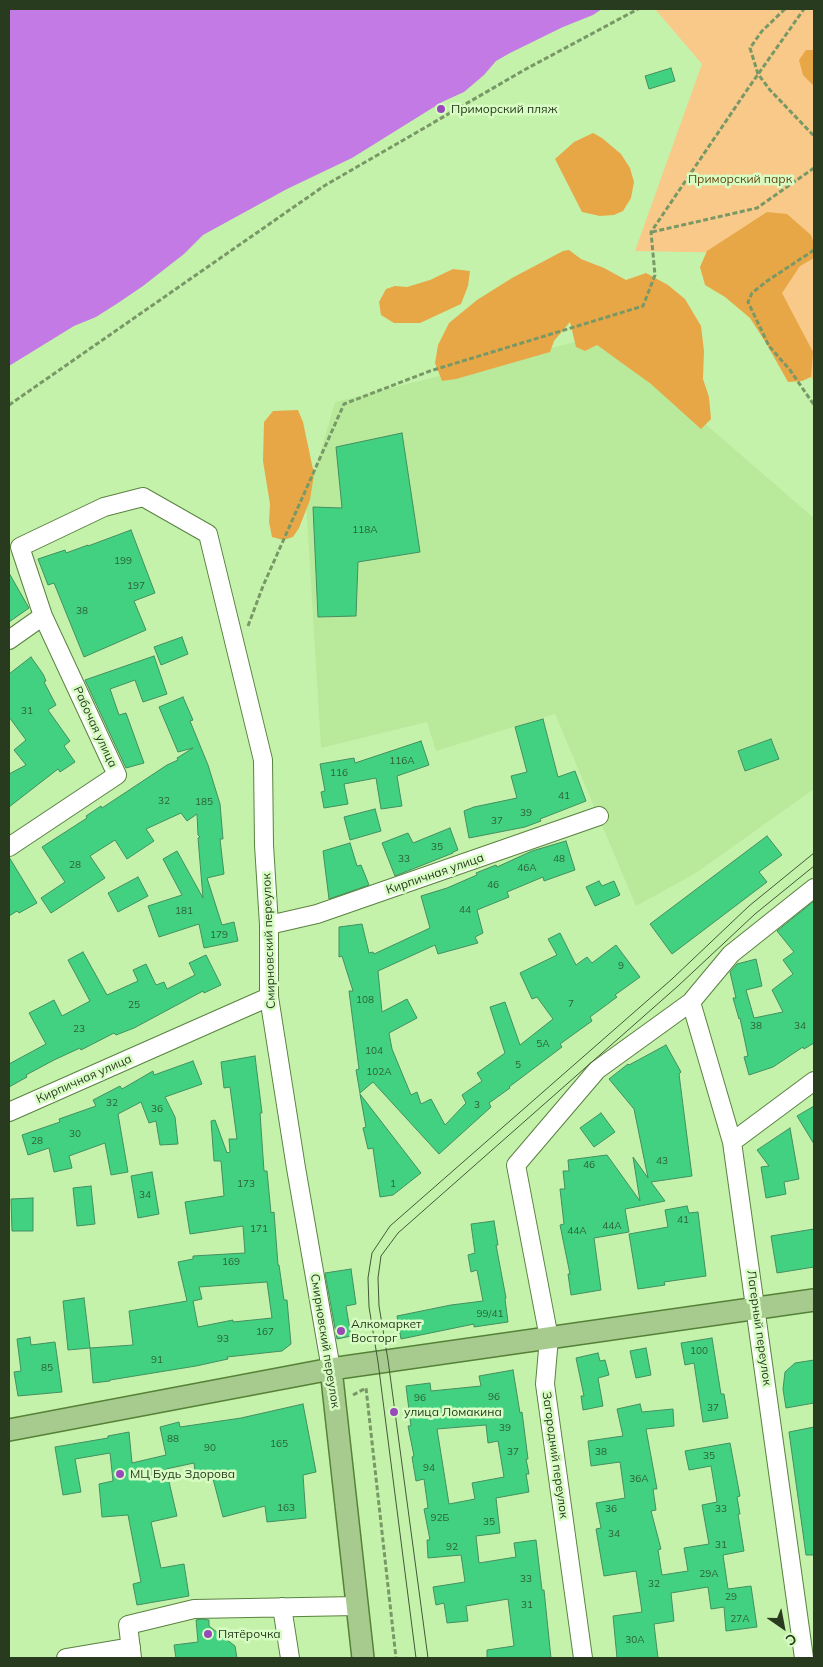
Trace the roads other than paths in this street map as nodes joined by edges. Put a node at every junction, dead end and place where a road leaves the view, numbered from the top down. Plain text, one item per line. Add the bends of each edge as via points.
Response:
1 (43, 616) junction
2 (9, 640) edge
3 (599, 816) dead end
4 (9, 847) edge
5 (814, 888) edge
6 (269, 925) junction
7 (269, 997) junction
8 (690, 1002) junction
9 (814, 1081) edge
10 (9, 1112) edge
11 (732, 1142) junction
12 (814, 1300) edge
13 (756, 1308) junction
14 (549, 1338) junction
15 (331, 1369) junction
16 (9, 1430) edge
17 (357, 1606) junction
18 (282, 1607) junction
19 (131, 1653) edge
20 (66, 1658) edge
21 (290, 1658) edge
22 (363, 1658) edge
23 (583, 1658) edge
24 (804, 1658) edge

1 - 2 street
1 - 4 street, Рабочая улица via 117,775
1 - 6 street, Смирновский переулок via 20,547 104,507 143,497 208,534 263,760
3 - 6 street, Кирпичная улица via 317,914
5 - 8 street via 731,954
6 - 7 street, Смирновский переулок
7 - 10 street, Кирпичная улица
7 - 15 street, Смирновский переулок
8 - 11 street, Лагерный переулок
8 - 14 street, Загородний переулок via 598,1070 516,1164
9 - 11 street
11 - 13 street, Лагерный переулок
12 - 13 main road
13 - 14 main road
13 - 24 street, Лагерный переулок
14 - 15 main road
14 - 23 street, Загородний переулок via 545,1384
15 - 16 main road
15 - 17 main road, Смирновский переулок
17 - 18 street
17 - 22 main road, Смирновский переулок
18 - 19 street via 194,1609 128,1625
18 - 21 street
19 - 20 street

